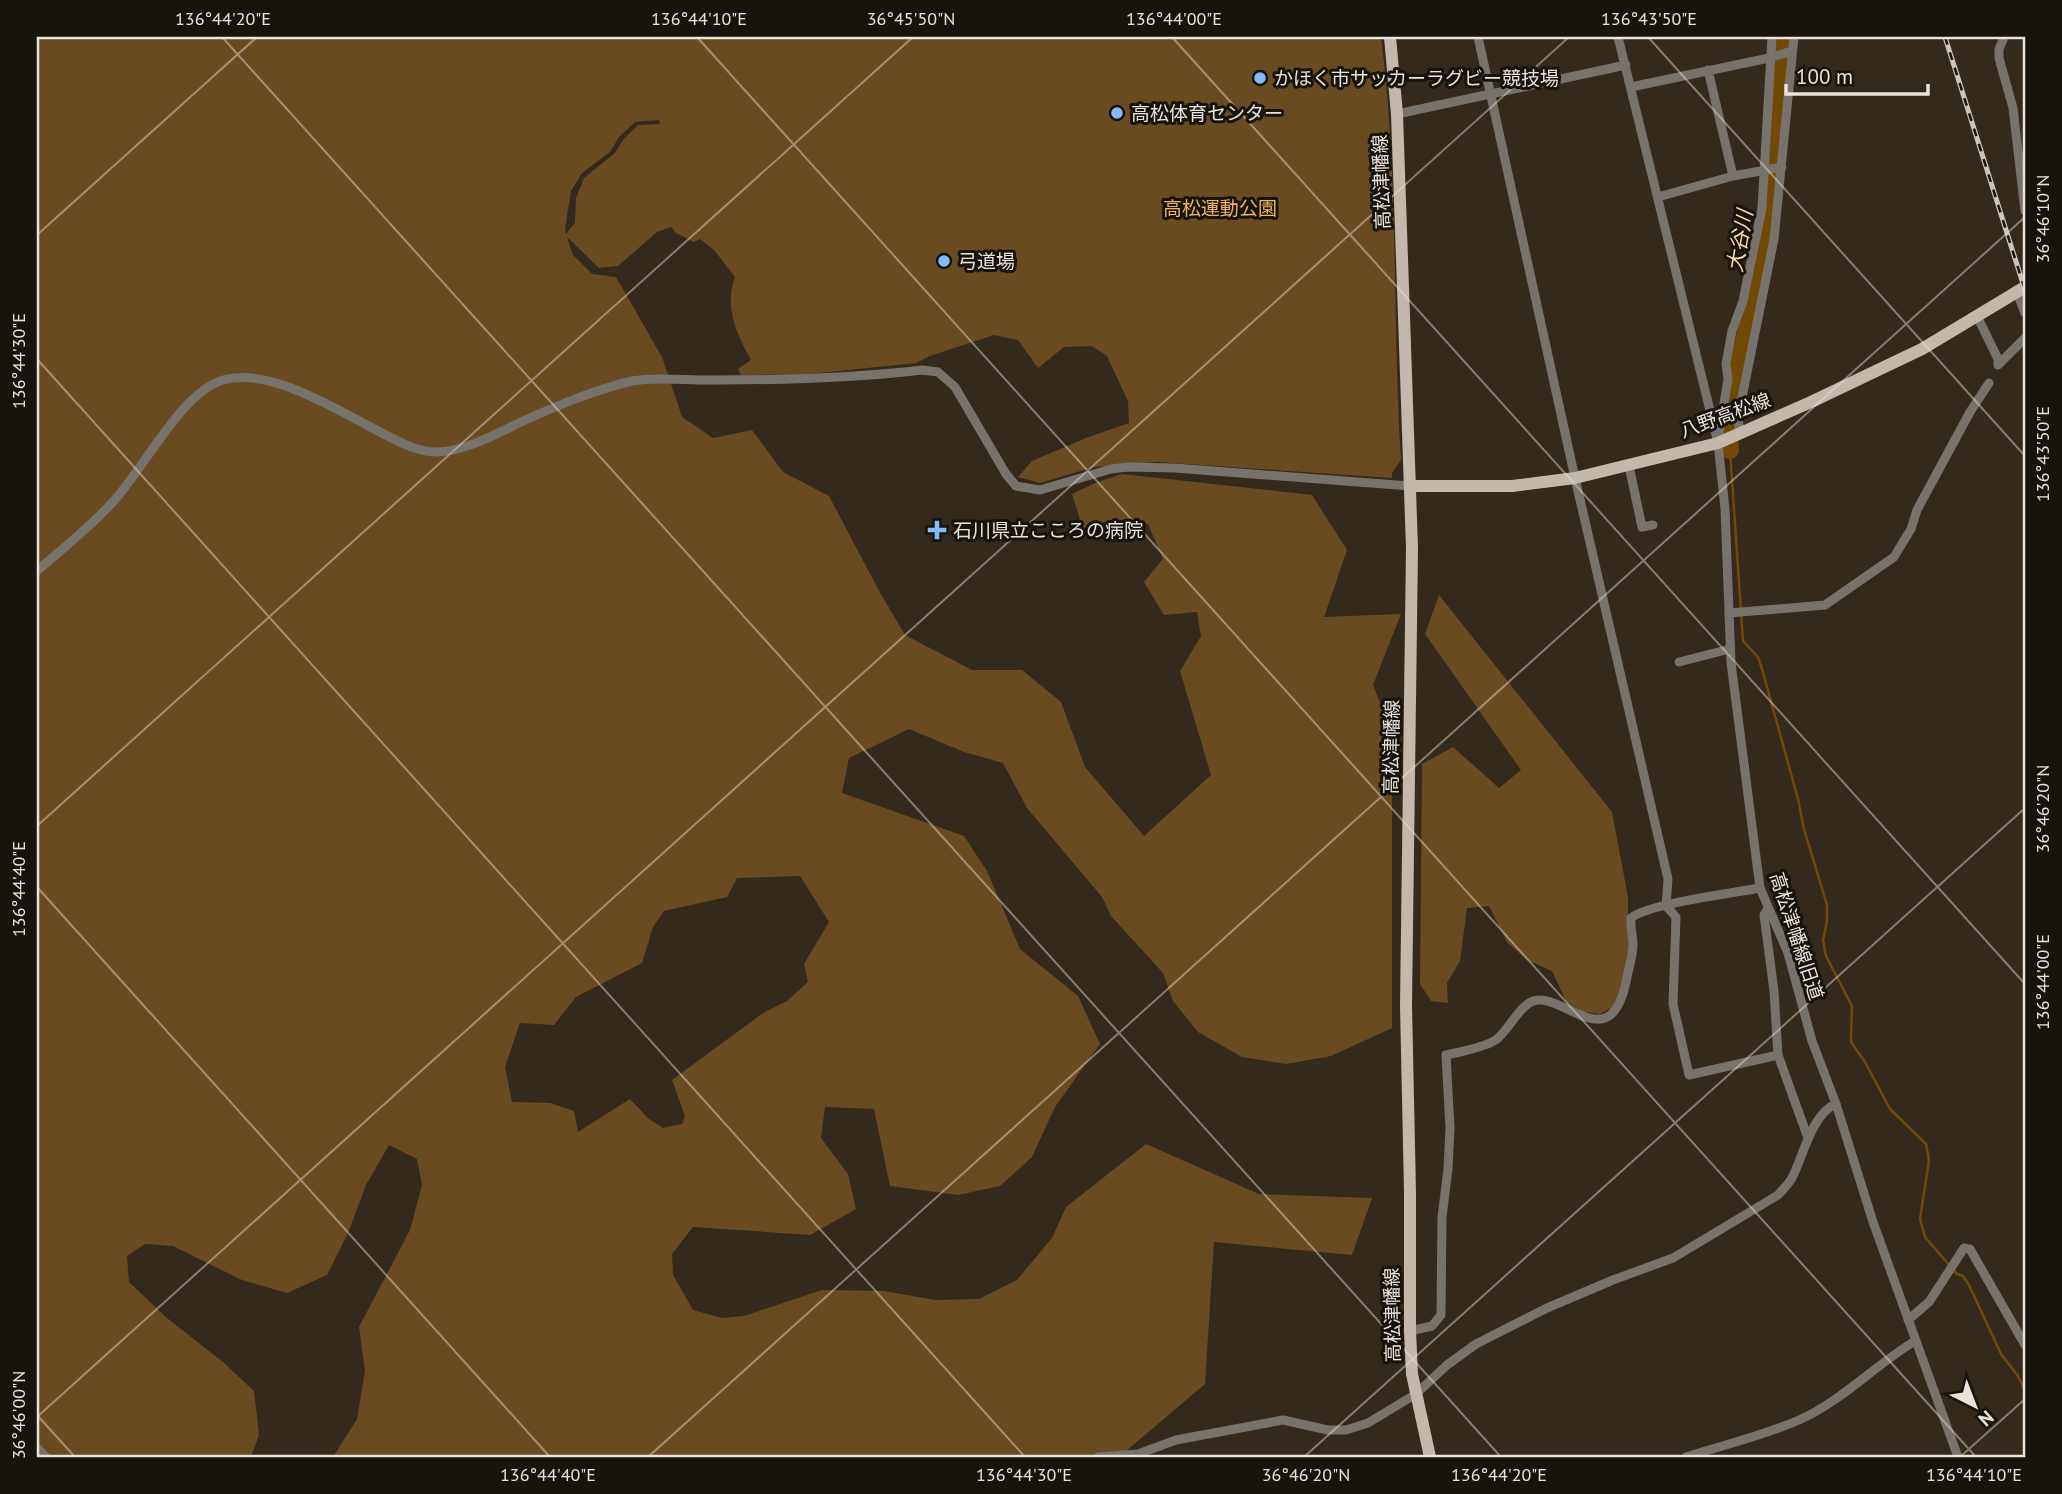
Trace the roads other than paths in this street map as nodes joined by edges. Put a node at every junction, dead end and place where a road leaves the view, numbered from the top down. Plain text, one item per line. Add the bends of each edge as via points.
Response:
1 (1390, 37) edge
2 (1478, 37) edge
3 (1618, 37) edge
4 (1772, 37) edge
5 (1794, 37) edge
6 (2003, 40) dead end
7 (1790, 52) junction
8 (1771, 57) junction
9 (1626, 65) junction
10 (1708, 70) junction
11 (1631, 87) junction
12 (1490, 93) junction
13 (1397, 114) junction
14 (1780, 167) junction
15 (1766, 170) junction
16 (1732, 176) junction
17 (1658, 197) junction
18 (2025, 211) edge
19 (2021, 288) edge
20 (2025, 313) edge
21 (1976, 316) junction
22 (2025, 338) edge
23 (1989, 383) dead end
24 (1729, 438) junction
25 (1629, 466) junction
26 (1575, 478) junction
27 (1410, 486) junction
28 (1653, 525) dead end
29 (37, 571) edge
30 (1731, 612) junction
31 (1730, 649) junction
32 (1679, 662) dead end
33 (1760, 888) junction
34 (1666, 906) junction
35 (1768, 908) junction
36 (1778, 1055) junction
37 (1836, 1104) junction
38 (1808, 1138) junction
39 (1908, 1320) junction
40 (1410, 1331) junction
41 (1915, 1341) junction
42 (2025, 1345) edge
43 (1416, 1394) junction
44 (37, 1448) edge
45 (46, 1457) edge
46 (1098, 1457) edge
47 (1430, 1457) edge
48 (1686, 1457) edge
49 (1958, 1457) edge

1 - 13 main road, 高松津幡線
2 - 12 street
3 - 9 street
4 - 8 street
5 - 7 street
6 - 18 street via 1999,58 2013,107
7 - 8 street
7 - 14 street
8 - 10 street
8 - 15 street
9 - 11 street
9 - 12 street
10 - 11 street
10 - 16 street
11 - 17 street
12 - 13 street
12 - 26 street
13 - 27 main road, 高松津幡線
14 - 15 street
14 - 24 street via 1774,239 1738,417
15 - 16 street
15 - 24 street via 1757,242 1726,364
16 - 17 street
17 - 24 street
19 - 20 street
19 - 21 main road, 八野高松線
21 - 22 street via 1998,365
21 - 24 main road, 八野高松線 via 1922,349
23 - 30 street via 1894,557 1825,605
24 - 25 main road, 八野高松線
24 - 30 street, 高松津幡線旧道 via 1725,509
25 - 26 main road, 八野高松線
25 - 28 street via 1642,527
26 - 27 main road, 八野高松線 via 1512,485
26 - 34 street via 1668,878
27 - 29 street via 1128,467 1040,490 1025,489 1006,474 955,387 938,372 922,370 828,379 635,381 588,393 491,436 439,452 392,439 297,392 238,377 220,380 197,395 112,503
27 - 40 main road, 高松津幡線 via 1406,1004
30 - 31 street, 高松津幡線旧道
31 - 32 street
31 - 33 street, 高松津幡線旧道
33 - 34 street
33 - 35 street, 高松津幡線旧道
34 - 36 street via 1676,916 1673,1004 1689,1074
34 - 40 street via 1631,918 1633,944 1624,996 1617,1009 1591,1019 1540,999 1529,1003 1496,1040 1446,1055 1450,1128 1442,1217 1441,1315 1432,1326
35 - 36 street via 1764,915
35 - 37 street, 高松津幡線旧道 via 1788,953 1812,1041
36 - 38 street
37 - 38 street via 1828,1107
37 - 39 street, 高松津幡線旧道
38 - 43 street via 1791,1180 1778,1195 1672,1258 1547,1307 1476,1344
39 - 41 street, 高松津幡線旧道
39 - 42 street via 1929,1302 1964,1248 1970,1249
40 - 43 main road, 高松津幡線
41 - 48 street via 1799,1420
41 - 49 street, 高松津幡線旧道
43 - 46 street via 1368,1423 1346,1430 1283,1420 1176,1440 1138,1454
43 - 47 main road, 高松津幡線
44 - 45 street

